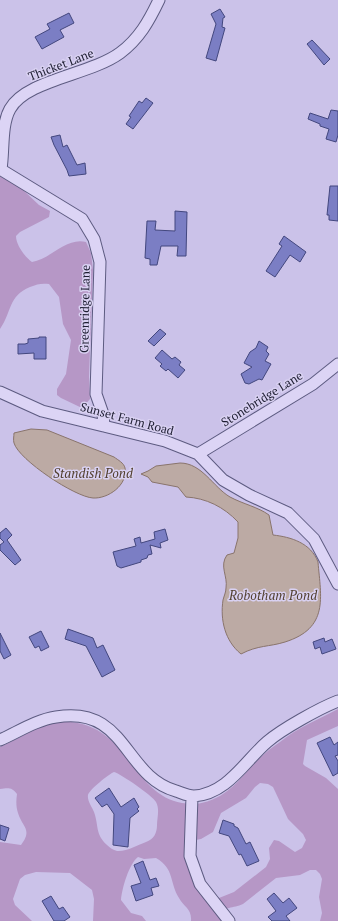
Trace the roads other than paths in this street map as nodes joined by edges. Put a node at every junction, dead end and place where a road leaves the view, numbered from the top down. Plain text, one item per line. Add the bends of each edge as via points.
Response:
1 (159, 0) edge
2 (0, 169) edge
3 (338, 364) edge
4 (0, 392) edge
5 (104, 426) junction
6 (198, 454) junction
7 (338, 584) edge
8 (338, 701) edge
9 (0, 740) edge
10 (192, 796) junction
11 (230, 921) edge

1 - 2 street, Thicket Lane via 145,27 120,53 96,67 35,88 16,100 7,116
2 - 5 street, Greenridge Lane via 82,219 94,238 100,262 96,394
3 - 6 street, Stonebridge Lane via 313,384
4 - 5 street, Sunset Farm Road via 42,411
5 - 6 street, Sunset Farm Road via 165,441
6 - 7 street, Sunset Farm Road via 223,480 288,513 314,539
8 - 10 street via 268,741 227,782 208,793
9 - 10 street via 55,717 78,716 94,719 116,734 146,774 164,788
10 - 11 street via 190,856 200,884

